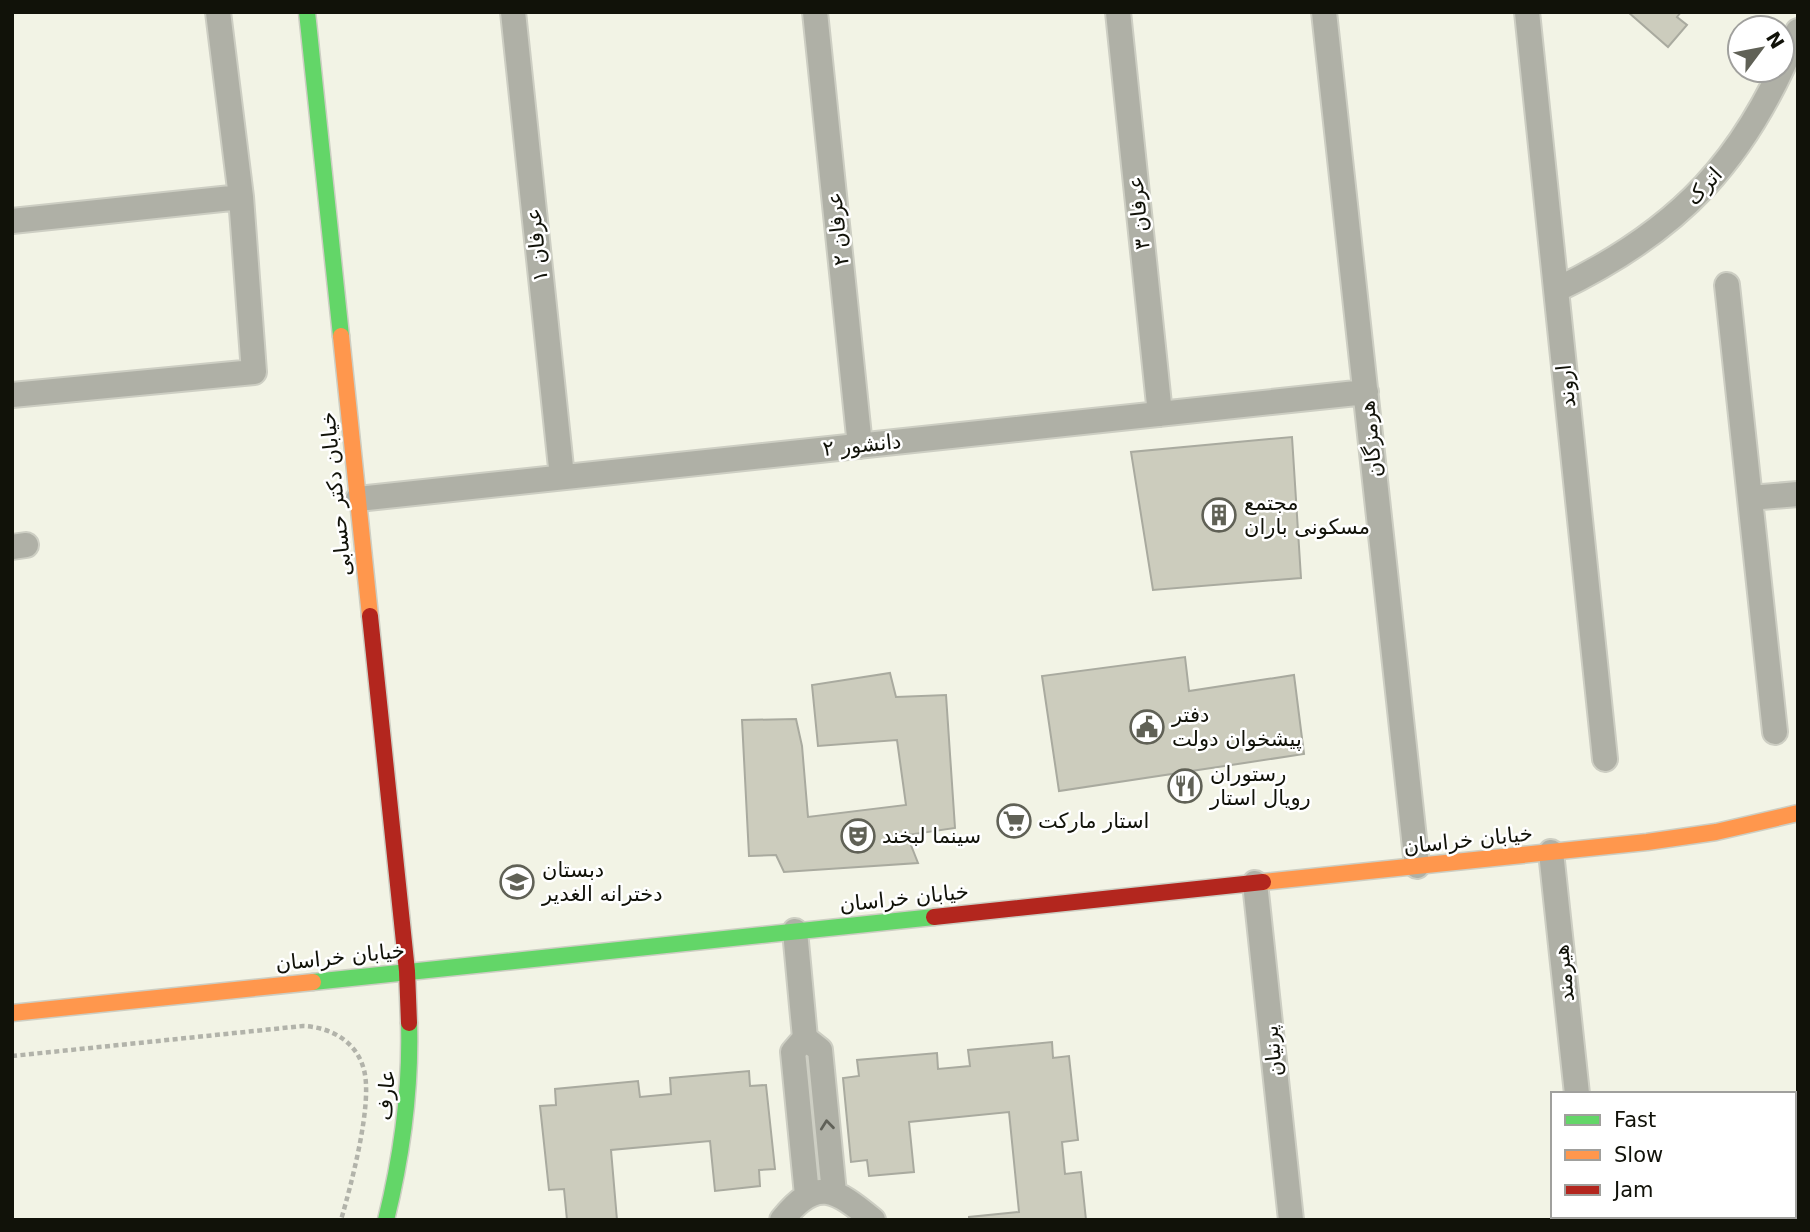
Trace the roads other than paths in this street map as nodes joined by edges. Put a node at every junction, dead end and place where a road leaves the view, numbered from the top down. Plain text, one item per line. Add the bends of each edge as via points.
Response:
1 (218, 12) edge
2 (307, 12) edge
3 (513, 12) edge
4 (815, 12) edge
5 (1118, 12) edge
6 (1324, 12) edge
7 (1527, 12) edge
8 (1775, 84) edge
9 (240, 197) junction
10 (12, 221) edge
11 (1727, 285) dead end
12 (1556, 290) junction
13 (1366, 392) junction
14 (12, 395) edge
15 (1160, 414) junction
16 (860, 446) junction
17 (562, 477) junction
18 (1798, 494) edge
19 (1750, 498) junction
20 (358, 499) junction
21 (1775, 732) dead end
22 (1605, 759) dead end
23 (1798, 813) edge
24 (1551, 852) junction
25 (1417, 866) junction
26 (1255, 883) junction
27 (795, 931) junction
28 (407, 971) junction
29 (12, 1013) edge
30 (805, 1038) junction
31 (1577, 1092) edge
32 (834, 1193) junction
33 (807, 1195) junction
34 (386, 1220) edge
35 (782, 1220) edge
36 (873, 1220) edge
37 (1291, 1220) edge

1 - 9 street
2 - 20 street, خیابان دکتر حسابی
3 - 17 street, عرفان ۱
4 - 16 street, عرفان ۲
5 - 15 street, عرفان ۳
6 - 13 street, هرمزگان
7 - 12 street, اروند
8 - 12 street, اترک via 1733,153 1670,220 1634,248
9 - 10 street
9 - 14 street via 254,372
11 - 19 street
12 - 22 street, اروند
13 - 15 street, دانشور ۲
13 - 25 street, هرمزگان
15 - 16 street, دانشور ۲
16 - 17 street, دانشور ۲
17 - 20 street, دانشور ۲
18 - 19 street
19 - 21 street
20 - 28 street, خیابان دکتر حسابی
23 - 24 street, خیابان خراسان via 1716,832
24 - 25 street, خیابان خراسان
24 - 31 street, هیرمند
25 - 26 street, خیابان خراسان
26 - 27 street, خیابان خراسان
26 - 37 street, پرنیان
27 - 28 street, خیابان خراسان
27 - 30 street
28 - 29 street, خیابان خراسان
28 - 34 street, عارف via 409,1086 403,1142
32 -> 30 street via 820,1050
30 - 33 street via 793,1052
32 - 33 street
32 - 36 street
33 - 35 street

